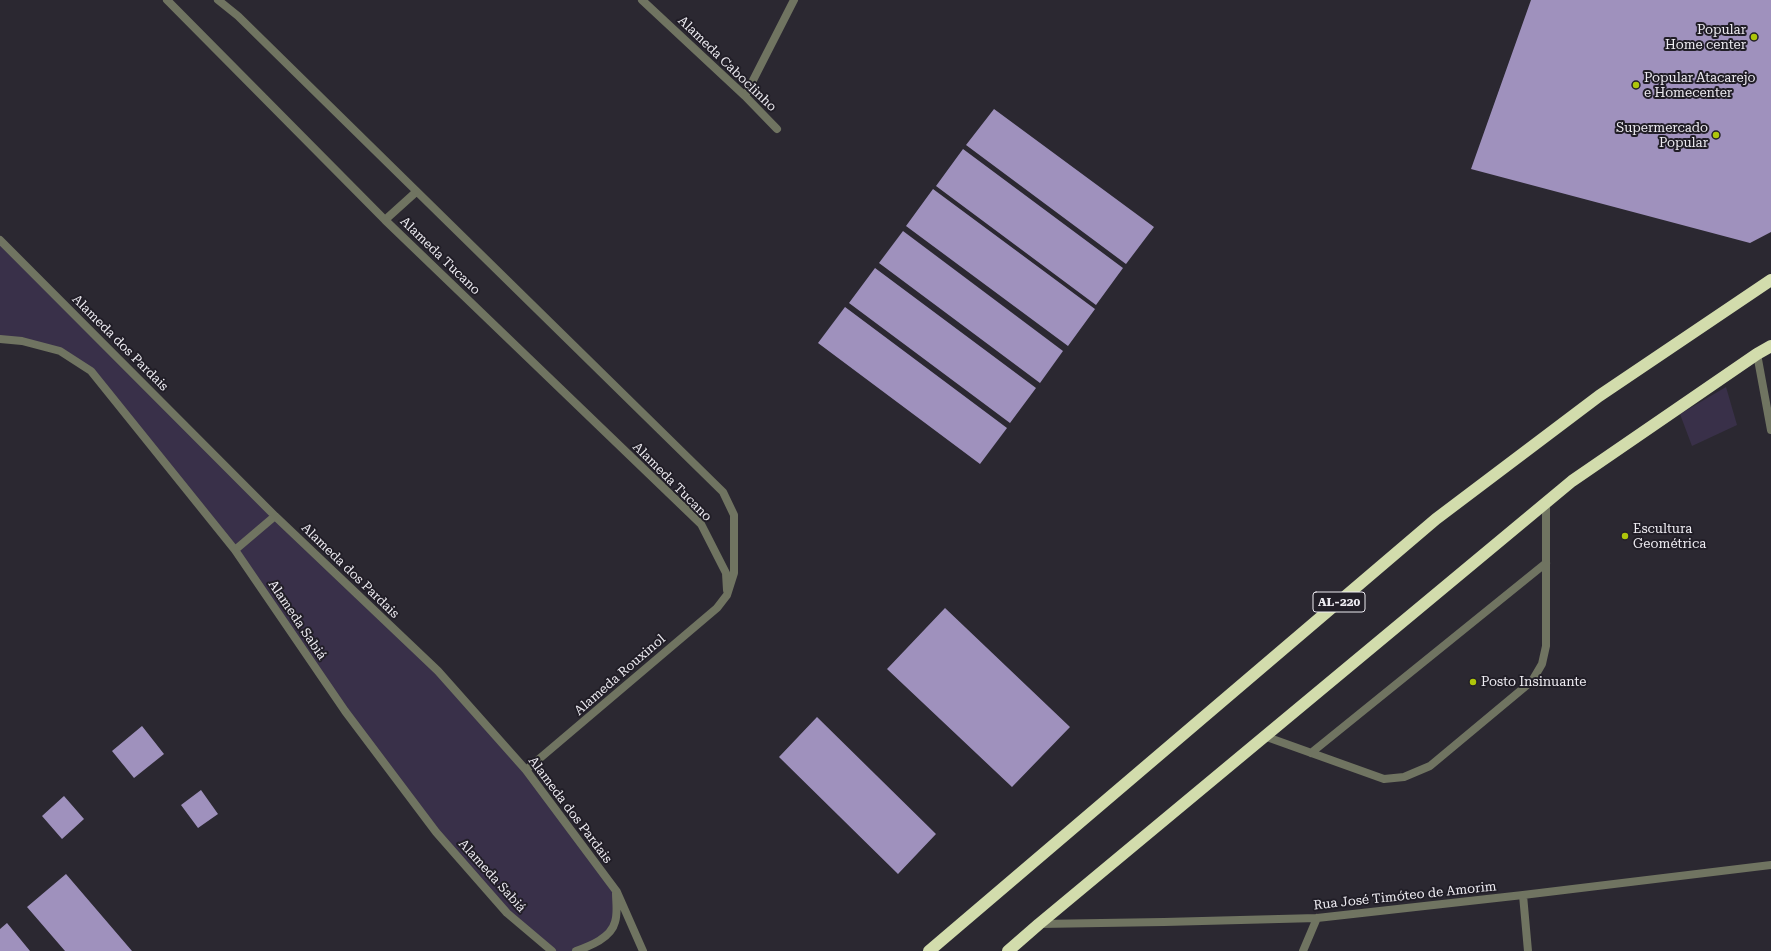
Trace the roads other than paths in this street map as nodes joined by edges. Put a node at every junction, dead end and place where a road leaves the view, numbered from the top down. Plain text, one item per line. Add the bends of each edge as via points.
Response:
1 (167, 0) edge
2 (218, 0) edge
3 (642, 0) edge
4 (794, 0) edge
5 (745, 96) junction
6 (776, 129) dead end
7 (416, 192) junction
8 (385, 220) junction
9 (0, 240) edge
10 (1771, 280) edge
11 (0, 339) edge
12 (1771, 346) edge
13 (1757, 354) junction
14 (1771, 429) edge
15 (1546, 502) junction
16 (275, 516) junction
17 (235, 550) junction
18 (1546, 563) junction
19 (727, 595) junction
20 (1264, 736) junction
21 (1311, 753) junction
22 (526, 770) junction
23 (1771, 865) edge
24 (617, 892) junction
25 (1523, 895) junction
26 (1317, 918) junction
27 (1039, 924) junction
28 (552, 951) edge
29 (576, 951) edge
30 (643, 951) edge
31 (929, 951) edge
32 (1008, 951) edge
33 (1303, 951) edge
34 (1528, 951) edge

1 - 8 street, Alameda Tucano
2 - 7 street, Alameda Tucano via 238,16
3 - 5 street, Alameda Caboclinho
4 - 5 street
5 - 6 street, Alameda Caboclinho
7 - 8 street
7 - 19 street, Alameda Tucano via 723,492 734,514 734,573
8 - 19 street, Alameda Tucano via 701,524 726,573
9 - 16 street, Alameda dos Pardais
10 - 31 highway, AL-220 via 1599,396 1436,519
11 - 17 street, Alameda Sabiá via 22,341 60,352 91,370
12 - 13 highway
13 - 14 street
13 - 15 highway via 1572,481
15 - 18 street
15 - 20 highway
16 - 17 street
16 - 22 street, Alameda dos Pardais via 438,671
17 - 28 street, Alameda Sabiá via 345,712 436,832 507,914
18 - 21 street
18 - 21 street via 1546,646 1542,664 1532,681 1430,766 1404,777 1384,779
19 - 22 street, Alameda Rouxinol via 717,608
20 - 21 street
20 - 27 highway
22 - 24 street, Alameda dos Pardais
23 - 25 street, Rua José Timóteo de Amorim
24 - 29 street via 615,923 596,944
24 - 30 street, Alameda dos Pardais
25 - 26 street, Rua José Timóteo de Amorim
25 - 34 street
26 - 27 street, Rua José Timóteo de Amorim
26 - 33 street
27 - 32 highway

